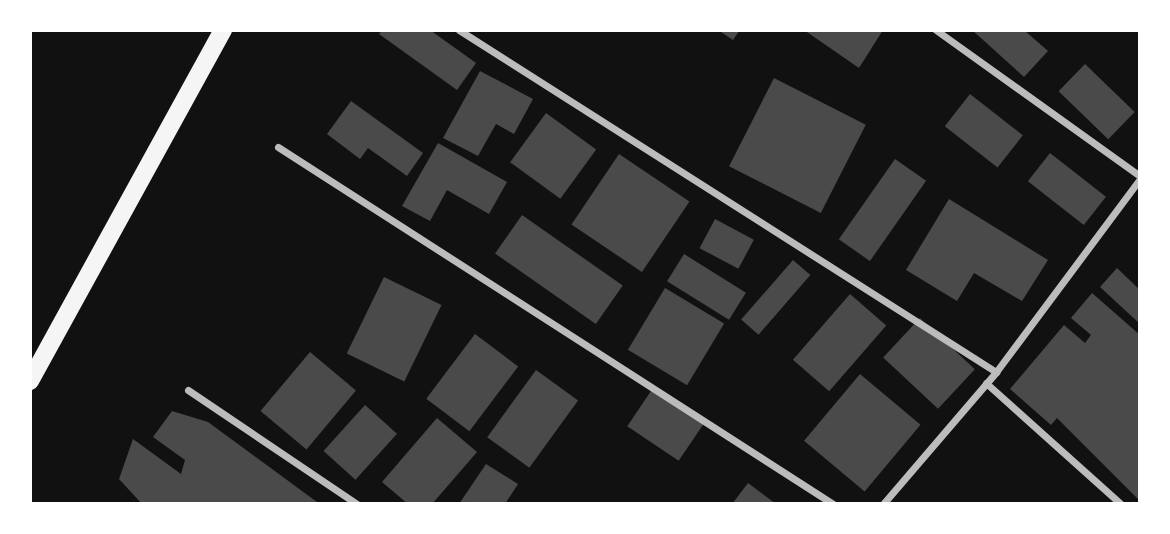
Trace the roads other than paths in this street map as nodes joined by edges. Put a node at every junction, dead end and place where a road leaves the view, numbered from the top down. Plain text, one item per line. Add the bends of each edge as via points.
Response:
1 (223, 30) edge
2 (459, 30) edge
3 (936, 30) edge
4 (278, 147) dead end
5 (1140, 177) edge
6 (996, 372) junction
7 (30, 381) edge
8 (986, 383) junction
9 (188, 390) dead end
10 (357, 504) edge
11 (833, 504) edge
12 (883, 504) edge
13 (1121, 504) edge

1 - 7 main road
2 - 6 street
3 - 5 street
4 - 11 street
5 - 6 street
6 - 8 street
8 - 12 street
8 - 13 street
9 - 10 street

